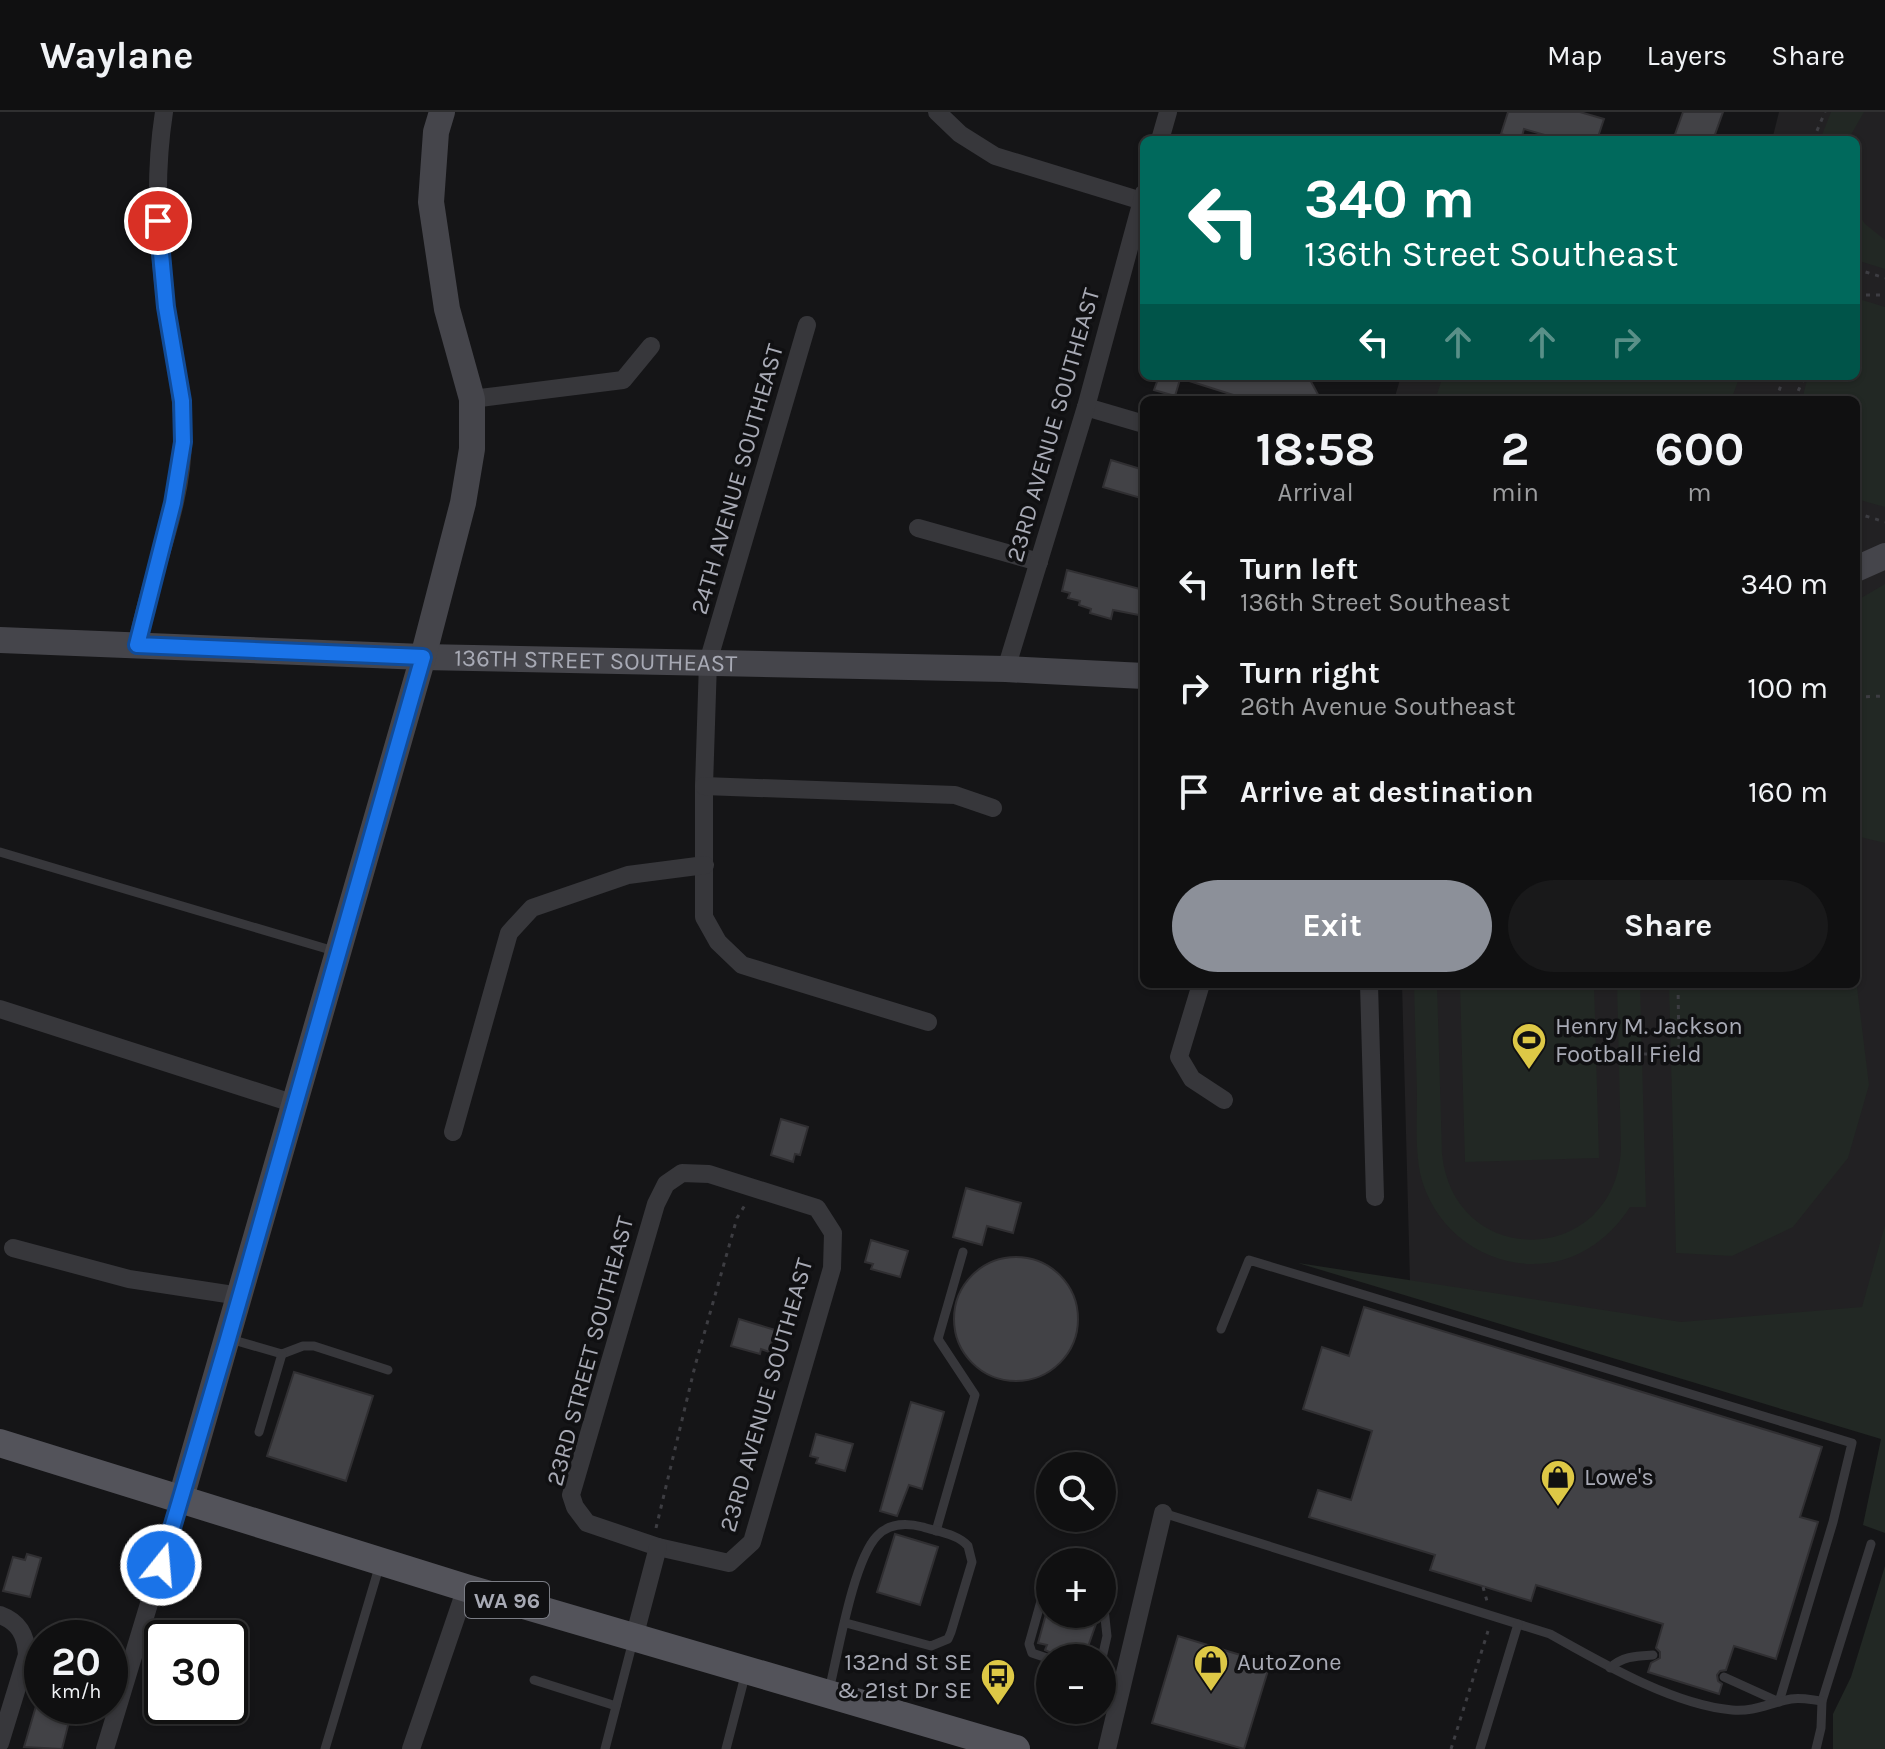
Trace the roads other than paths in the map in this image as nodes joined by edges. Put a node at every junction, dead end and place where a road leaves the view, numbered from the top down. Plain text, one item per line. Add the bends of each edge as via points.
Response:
1 (164, 112) edge
2 (442, 112) edge
3 (937, 112) edge
4 (1168, 112) edge
5 (1161, 136) edge
6 (1140, 196) edge
7 (1140, 208) edge
8 (807, 325) dead end
9 (651, 346) dead end
10 (472, 399) junction
11 (1086, 407) junction
12 (1140, 423) edge
13 (918, 528) dead end
14 (1885, 556) edge
15 (1039, 562) junction
16 (1860, 567) edge
17 (0, 640) edge
18 (137, 645) junction
19 (423, 657) junction
20 (708, 662) junction
21 (1006, 669) junction
22 (1140, 676) edge
23 (704, 786) junction
24 (993, 808) dead end
25 (0, 852) edge
26 (705, 865) junction
27 (337, 952) junction
28 (1200, 988) edge
29 (1369, 988) edge
30 (0, 1009) edge
31 (928, 1022) dead end
32 (1224, 1100) dead end
33 (295, 1104) junction
34 (453, 1132) dead end
35 (1375, 1197) dead end
36 (833, 1233) joint
37 (13, 1248) dead end
38 (963, 1252) dead end
39 (240, 1296) junction
40 (1221, 1329) dead end
41 (228, 1339) junction
42 (282, 1354) junction
43 (388, 1370) dead end
44 (259, 1432) dead end
45 (0, 1443) edge
46 (181, 1498) junction
47 (1163, 1513) joint
48 (936, 1531) junction
49 (1871, 1544) dead end
50 (658, 1547) junction
51 (381, 1561) junction
52 (729, 1563) joint
53 (466, 1588) junction
54 (0, 1615) edge
55 (1036, 1619) edge
56 (846, 1623) junction
57 (1518, 1624) junction
58 (634, 1638) junction
59 (136, 1649) junction
60 (144, 1651) edge
61 (1036, 1654) edge
62 (1653, 1655) dead end
63 (1610, 1668) junction
64 (746, 1669) junction
65 (1724, 1677) dead end
66 (534, 1680) dead end
67 (829, 1693) junction
68 (1822, 1701) junction
69 (1779, 1702) junction
70 (616, 1706) junction
71 (0, 1743) edge
72 (105, 1749) edge
73 (325, 1749) edge
74 (411, 1749) edge
75 (605, 1749) edge
76 (726, 1749) edge
77 (1016, 1749) edge
78 (1107, 1749) edge
79 (1480, 1749) edge
80 (1816, 1749) edge

1 - 18 street via 159,237 183,442
2 - 10 street via 431,202 447,309
3 - 6 street via 995,156
4 - 5 street
7 - 11 street, 23RD AVENUE SOUTHEAST
8 - 20 street, 24TH AVENUE SOUTHEAST
9 - 10 street via 623,380
10 - 19 street via 472,449 463,503
11 - 12 street
11 - 15 street, 23RD AVENUE SOUTHEAST
13 - 15 street
14 - 16 street
15 - 21 street, 23RD AVENUE SOUTHEAST
17 - 18 street, 136TH STREET SOUTHEAST
18 - 19 street, 136TH STREET SOUTHEAST
19 - 20 street, 136TH STREET SOUTHEAST
19 - 27 street
20 - 21 street, 136TH STREET SOUTHEAST
20 - 23 street, 24TH AVENUE SOUTHEAST
21 - 22 street, 136TH STREET SOUTHEAST
23 - 24 street via 955,795
23 - 26 street, 24TH AVENUE SOUTHEAST
25 - 27 lane
26 - 31 street, 24TH AVENUE SOUTHEAST via 704,917 718,942 742,965
26 - 34 street via 628,875 532,908 509,933
27 - 33 street
28 - 32 street via 1179,1057 1192,1079
29 - 35 street
30 - 33 street
33 - 39 street
36 - 50 street, 23RD STREET SOUTHEAST via 817,1208 750,1186 709,1174 682,1173 666,1184 571,1495 587,1523
36 - 52 street, 23RD AVENUE SOUTHEAST via 832,1268 752,1542
37 - 39 street via 129,1279
38 - 48 lane via 938,1339 975,1395
39 - 41 street
40 - 69 lane via 1249,1260 1852,1443
41 - 42 lane
41 - 46 street
42 - 43 lane via 308,1345
42 - 44 lane
45 - 46 main road, WA 96
46 - 51 main road, WA 96
46 - 59 street
47 - 57 lane
47 - 78 street
48 - 56 lane via 901,1524 875,1537 866,1551
48 - 56 lane via 964,1540 972,1553 948,1639 931,1646
49 - 68 lane
50 - 52 street, 23RD STREET SOUTHEAST
50 - 58 street
51 - 53 main road, WA 96
51 - 73 lane
53 - 58 main road, WA 96
53 - 74 street
54 - 71 street via 20,1628 27,1655
55 - 61 lane via 1029,1644
56 - 67 lane
57 - 63 lane via 1550,1634
57 - 79 lane
58 - 64 main road, WA 96
58 - 70 lane
59 - 60 lane
59 - 72 street
62 - 63 lane via 1632,1656
63 - 69 lane via 1728,1710 1754,1711
64 - 67 main road, WA 96
64 - 76 lane
65 - 69 lane
66 - 70 lane
67 - 77 main road, WA 96
68 - 69 lane
68 - 80 lane
70 - 75 lane

